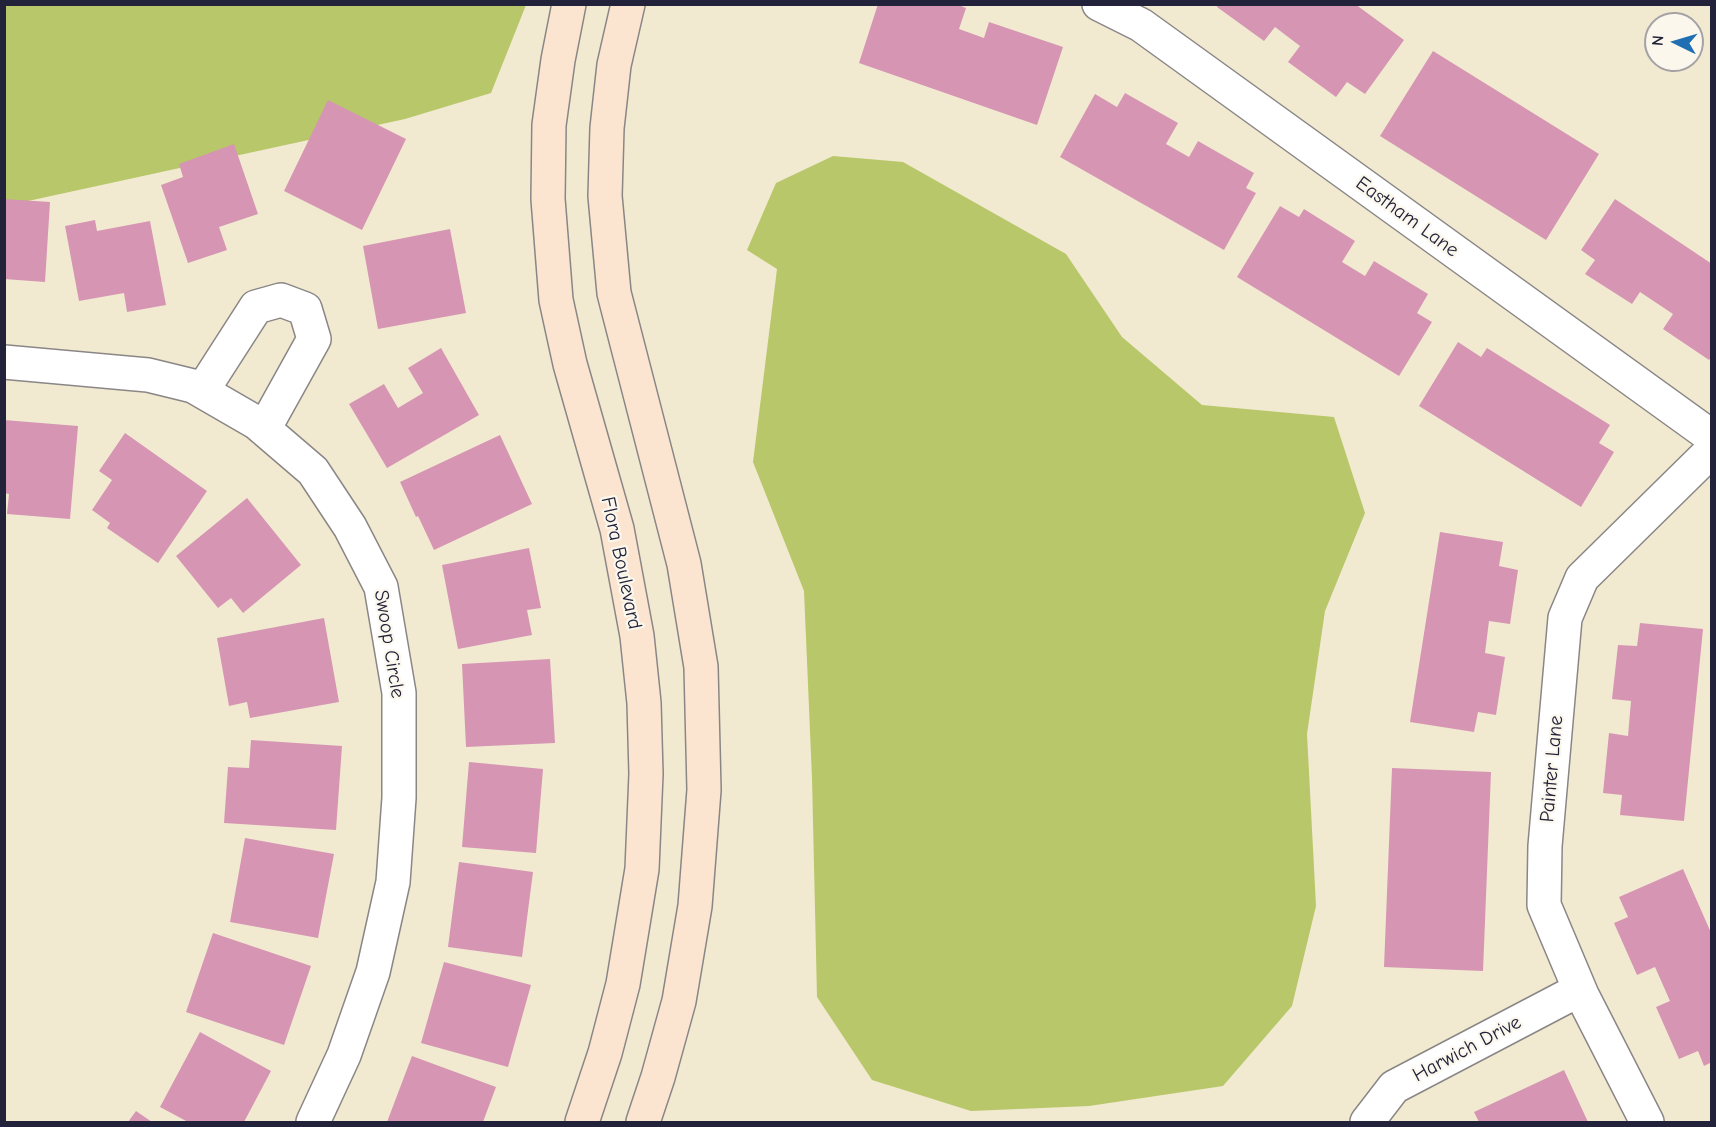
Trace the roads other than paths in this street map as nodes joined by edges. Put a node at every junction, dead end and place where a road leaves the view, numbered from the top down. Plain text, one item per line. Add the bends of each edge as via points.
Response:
1 (569, 4) edge
2 (628, 4) edge
3 (1099, 4) edge
4 (4, 362) edge
5 (202, 391) junction
6 (264, 429) junction
7 (1712, 437) edge
8 (1712, 450) edge
9 (1579, 990) junction
10 (313, 1122) edge
11 (582, 1122) edge
12 (643, 1122) edge
13 (1366, 1122) edge
14 (1647, 1122) edge

1 - 11 street, Flora Boulevard via 549,125 548,199 555,300 618,529 637,636 646,774 642,869 623,984
2 - 12 street via 614,65 608,128 605,196 614,292 684,564 701,667 704,790 695,906 679,1001
3 - 7 street, Eastham Lane via 1141,25
4 - 5 street, Swoop Circle via 148,375
5 - 6 street, Swoop Circle
5 - 6 street via 256,308 281,300 305,309 314,339
6 - 10 street, Swoop Circle via 313,471 350,527 381,587 399,693 399,798 393,882 374,972 344,1055
8 - 9 street, Painter Lane via 1582,578 1565,618 1545,846 1544,905
9 - 13 street, Harwich Drive via 1394,1087
9 - 14 street, Painter Lane

